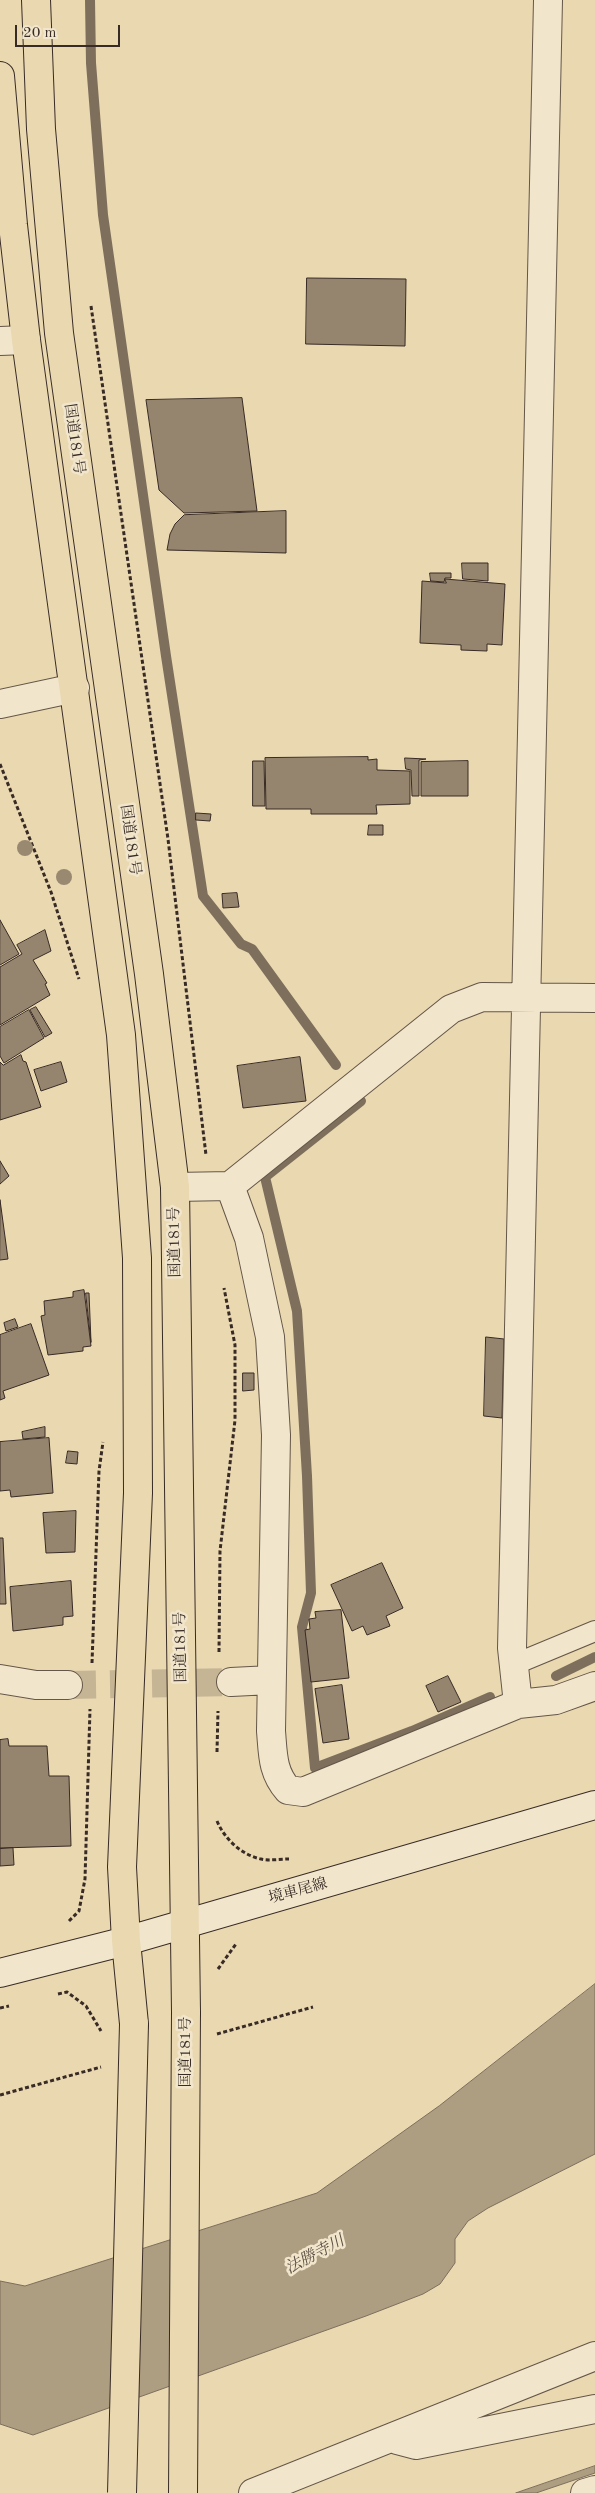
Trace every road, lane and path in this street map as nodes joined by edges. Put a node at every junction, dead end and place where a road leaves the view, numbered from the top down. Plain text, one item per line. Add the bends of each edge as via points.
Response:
1 (36, 0) edge
2 (548, 0) edge
3 (0, 76) edge
4 (90, 297) dead end
5 (13, 341) edge
6 (75, 688) junction
7 (0, 704) edge
8 (0, 764) edge
9 (81, 984) dead end
10 (524, 997) junction
11 (595, 998) edge
12 (206, 1155) dead end
13 (230, 1186) junction
14 (174, 1187) junction
15 (104, 1437) dead end
16 (595, 1631) edge
17 (513, 1665) junction
18 (92, 1670) dead end
19 (0, 1679) edge
20 (271, 1680) junction
21 (231, 1682) tunnel mouth
22 (68, 1685) tunnel mouth
23 (595, 1686) edge
24 (91, 1700) dead end
25 (518, 1704) junction
26 (595, 1806) edge
27 (186, 1923) junction
28 (61, 1924) dead end
29 (240, 1941) dead end
30 (126, 1942) junction
31 (216, 1971) dead end
32 (0, 1973) edge
33 (53, 1994) dead end
34 (18, 2004) dead end
35 (0, 2008) edge
36 (102, 2035) dead end
37 (595, 2356) edge
38 (595, 2409) edge
39 (389, 2438) junction
40 (595, 2490) edge
41 (122, 2493) edge
42 (183, 2493) edge
43 (253, 2493) edge
44 (585, 2493) edge

1 - 14 highway, 国道181号 via 41,128 58,333 150,974
2 - 10 street
3 - 5 highway via 13,225
4 - 12 path via 167,829
5 - 6 highway
6 - 7 street
6 - 30 highway via 121,1035 137,1258 138,1493 122,1867
8 - 9 path via 51,892
10 - 11 street
10 - 13 street via 482,997 451,1009
10 - 17 street
13 - 14 street
13 - 20 street via 248,1238 270,1336 276,1435
14 - 27 highway, 国道181号
15 - 18 path via 99,1470
16 - 17 lane
17 - 25 street
19 - 22 street via 36,1685
20 - 21 street
20 - 25 street via 270,1731 274,1768 288,1790 303,1792
23 - 25 street via 556,1700
24 - 28 path via 85,1879 79,1911 70,1921
26 - 27 street, 境車尾線
27 - 30 street, 境車尾線
27 - 42 highway, 国道181号, bridge
29 - 31 path
30 - 32 street, 境車尾線
30 - 41 highway, bridge via 134,2024
33 - 36 path via 67,1992 86,2006
34 - 35 path
37 - 39 street
38 - 39 street via 416,2445
39 - 43 street
40 - 44 street

